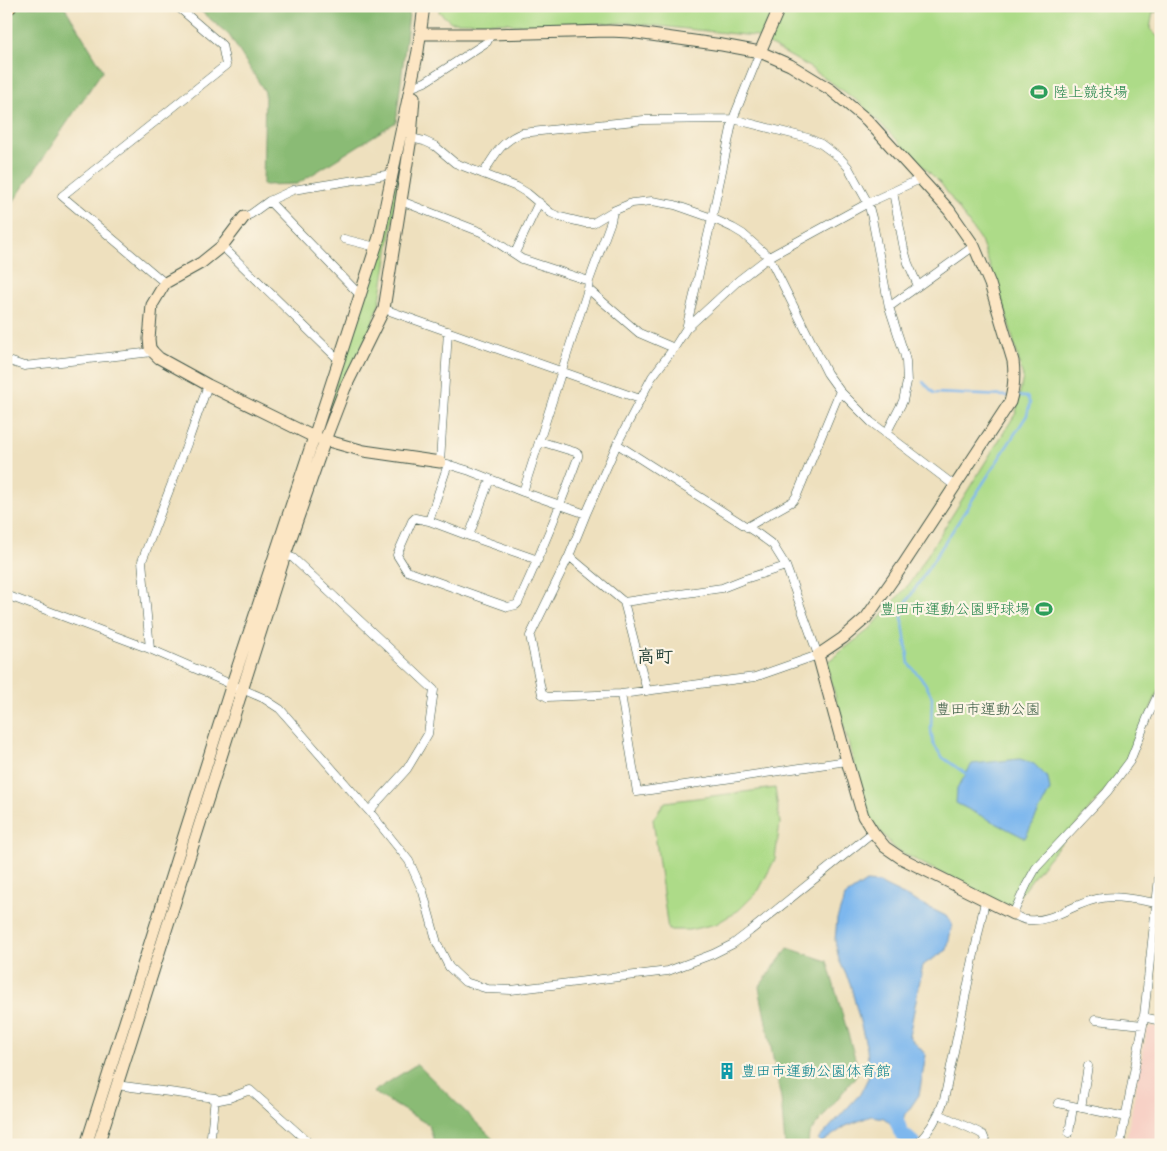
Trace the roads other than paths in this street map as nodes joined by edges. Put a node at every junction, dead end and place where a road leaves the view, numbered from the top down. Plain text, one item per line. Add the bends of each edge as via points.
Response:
1 (177, 6) edge
2 (424, 6) edge
3 (780, 6) edge
4 (420, 34) junction
5 (492, 34) junction
6 (418, 51) junction
7 (760, 52) junction
8 (415, 86) junction
9 (733, 118) junction
10 (411, 138) junction
11 (392, 174) junction
12 (483, 174) junction
13 (920, 180) junction
14 (893, 192) junction
15 (268, 201) junction
16 (401, 201) junction
17 (539, 202) junction
18 (868, 203) junction
19 (613, 211) junction
20 (244, 217) joint
21 (712, 218) junction
22 (344, 238) dead end
23 (222, 246) junction
24 (974, 246) junction
25 (376, 247) junction
26 (515, 253) junction
27 (769, 257) junction
28 (165, 283) junction
29 (589, 285) junction
30 (918, 286) junction
31 (360, 295) junction
32 (889, 307) junction
33 (384, 309) junction
34 (686, 329) junction
35 (448, 331) junction
36 (674, 348) junction
37 (153, 352) junction
38 (6, 360) edge
39 (339, 360) junction
40 (561, 371) junction
41 (208, 385) junction
42 (840, 391) junction
43 (640, 399) junction
44 (886, 434) junction
45 (320, 438) junction
46 (539, 441) junction
47 (618, 444) junction
48 (444, 463) junction
49 (490, 479) junction
50 (955, 486) junction
51 (523, 492) junction
52 (560, 505) junction
53 (586, 514) junction
54 (429, 521) junction
55 (747, 527) junction
56 (469, 536) junction
57 (285, 555) junction
58 (569, 556) junction
59 (538, 560) junction
60 (786, 566) junction
61 (6, 595) edge
62 (624, 602) junction
63 (150, 649) junction
64 (818, 655) junction
65 (232, 684) junction
66 (1161, 688) edge
67 (243, 689) junction
68 (647, 691) junction
69 (621, 694) junction
70 (847, 761) junction
71 (368, 810) junction
72 (872, 832) junction
73 (1161, 859) edge
74 (985, 900) junction
75 (1158, 903) edge
76 (1013, 914) junction
77 (1095, 1020) dead end
78 (1143, 1021) junction
79 (1161, 1021) edge
80 (1088, 1066) dead end
81 (116, 1085) junction
82 (214, 1101) junction
83 (1058, 1103) dead end
84 (1077, 1107) junction
85 (939, 1114) junction
86 (1126, 1118) junction
87 (1068, 1133) dead end
88 (919, 1142) edge
89 (86, 1145) edge
90 (98, 1145) edge
91 (210, 1145) edge
92 (303, 1145) edge
93 (987, 1145) edge
94 (1120, 1145) edge

1 - 28 street via 222,45 226,65 62,196
2 - 4 street
3 - 7 street
4 - 5 street
4 - 6 street
5 - 7 street via 630,32
5 - 8 street via 486,42
6 - 8 street
6 - 11 street
7 - 9 street
7 - 13 street via 790,65 831,90 867,120
8 - 10 street
9 - 12 street via 644,120 528,131 501,146
9 - 18 street via 821,144 848,167
9 - 21 street
10 - 12 street via 424,140 455,163
10 - 16 street
11 - 15 street via 293,190
11 - 25 street
12 - 17 street via 517,187
13 - 14 street
13 - 24 street via 949,210
14 - 18 street
14 - 30 street via 904,249
15 - 20 street
15 - 31 street
16 - 26 street via 476,230
16 - 33 street
17 - 19 street via 556,216 585,223 596,222
17 - 26 street
18 - 27 street
18 - 32 street
19 - 21 street via 632,203 652,201
19 - 29 street
20 - 23 street
21 - 27 street via 743,234
21 - 34 street
22 - 25 street
23 - 28 street
23 - 39 street
24 - 30 street
24 - 50 street via 990,284 1013,361 1014,388 1010,402
25 - 31 street
26 - 29 street via 522,259
27 - 34 street
27 - 42 street via 827,373
28 - 37 street via 152,305 149,339
29 - 36 street via 639,333
29 - 40 street
30 - 32 street
31 - 39 street
32 - 44 street via 904,353 907,382 903,401
33 - 35 street
33 - 45 street
34 - 36 street
35 - 40 street
35 - 48 street
36 - 43 street via 652,376
37 - 38 street via 24,366
37 - 41 street
39 - 45 street
40 - 43 street
40 - 46 street
41 - 45 street
41 - 63 street via 142,561
42 - 44 street
42 - 55 street via 797,495
43 - 47 street
44 - 50 street
45 - 48 street via 364,451
45 - 57 street
45 - 65 street
46 - 51 street
46 - 52 street via 578,454
47 - 53 street
47 - 55 street
48 - 49 street
48 - 54 street
49 - 51 street
49 - 56 street
50 - 64 street via 866,618
51 - 52 street
52 - 53 street
52 - 59 street
53 - 58 street
54 - 56 street
54 - 59 street via 415,518 412,521 397,556 407,572 508,607 518,603
55 - 60 street via 772,545
56 - 59 street
57 - 67 street
57 - 71 street via 293,558 434,690 428,734 407,769
58 - 62 street
58 - 69 street via 530,636 542,694 546,697
60 - 62 street via 722,588
60 - 64 street
61 - 63 street
62 - 68 street
63 - 65 street
64 - 68 street via 755,677
64 - 70 street
65 - 67 street
65 - 89 street
66 - 76 street via 1130,761 1107,792 1036,868
67 - 71 street via 280,709
67 - 81 street
68 - 69 street
69 - 70 street via 637,792
70 - 72 street via 863,816
71 - 72 street via 408,861 423,892 437,943 449,967 464,982 488,989 511,990 668,971 713,954 750,931
72 - 74 street via 901,858
73 - 75 street
74 - 76 street
74 - 85 street
75 - 76 street via 1104,897 1083,902 1041,920 1028,920
75 - 78 street
77 - 78 street
78 - 79 street
78 - 86 street
80 - 84 street
81 - 82 street via 215,1098
81 - 90 street
82 - 91 street
82 - 92 street via 250,1090 308,1141
83 - 84 street
84 - 86 street
84 - 87 street
85 - 88 street
85 - 93 street via 983,1135
86 - 94 street

